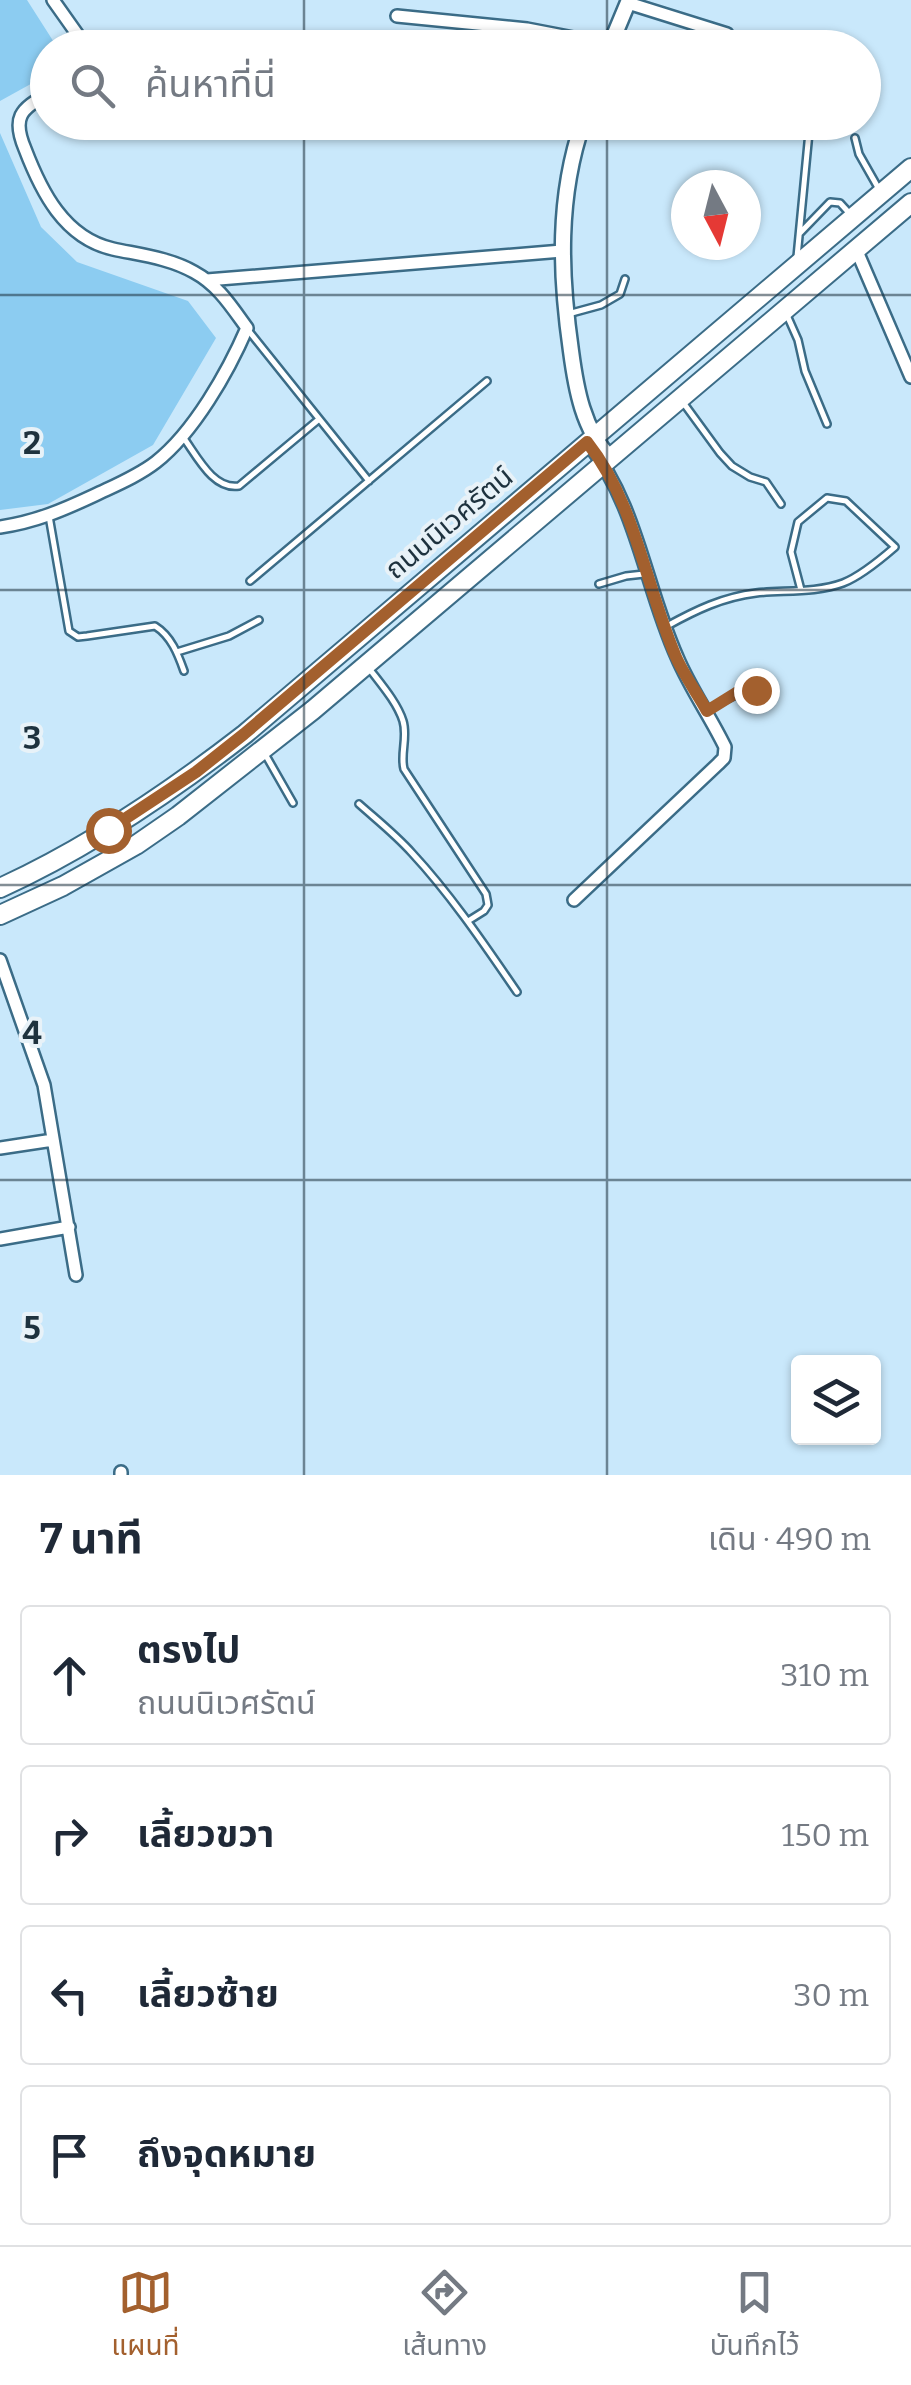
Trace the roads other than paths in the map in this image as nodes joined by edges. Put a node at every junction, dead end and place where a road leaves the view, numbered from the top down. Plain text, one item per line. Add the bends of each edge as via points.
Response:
1 (53, 0) edge
2 (628, 2) edge
3 (397, 16) dead end
4 (74, 30) edge
5 (532, 30) edge
6 (616, 30) edge
7 (715, 30) edge
8 (30, 106) edge
9 (576, 140) edge
10 (808, 140) edge
11 (856, 140) edge
12 (911, 168) edge
13 (881, 194) junction
14 (911, 203) edge
15 (853, 217) junction
16 (798, 235) junction
17 (856, 249) junction
18 (562, 251) junction
19 (796, 265) junction
20 (207, 280) junction
21 (625, 280) dead end
22 (784, 310) junction
23 (566, 315) junction
24 (246, 328) junction
25 (911, 377) edge
26 (488, 382) dead end
27 (680, 398) junction
28 (318, 420) junction
29 (826, 424) dead end
30 (181, 434) junction
31 (590, 439) junction
32 (607, 460) junction
33 (368, 482) junction
34 (782, 504) dead end
35 (49, 516) junction
36 (0, 527) edge
37 (647, 574) junction
38 (250, 582) dead end
39 (599, 584) dead end
40 (800, 590) junction
41 (259, 620) dead end
42 (665, 627) junction
43 (177, 652) junction
44 (366, 665) junction
45 (184, 671) dead end
46 (774, 691) dead end
47 (707, 711) junction
48 (263, 749) junction
49 (293, 804) dead end
50 (359, 804) dead end
51 (0, 888) edge
52 (574, 900) dead end
53 (0, 915) edge
54 (468, 922) junction
55 (0, 960) edge
56 (516, 992) dead end
57 (52, 1140) junction
58 (0, 1148) edge
59 (69, 1226) junction
60 (0, 1238) edge
61 (76, 1275) dead end

1 - 4 street
2 - 6 street
2 - 7 street
3 - 5 street
8 - 20 street via 18,131 58,214 99,244 167,260
9 - 18 street
10 - 16 lane
11 - 13 lane
12 - 13 main road, ถนนนิเวศรัตน์
13 - 15 main road, ถนนนิเวศรัตน์
14 - 17 main road, ถนนนิเวศรัตน์
15 - 16 lane via 830,202
15 - 19 main road, ถนนนิเวศรัตน์
16 - 19 lane
17 - 22 main road, ถนนนิเวศรัตน์
17 - 25 street
18 - 20 street
18 - 23 street
19 - 31 main road, ถนนนิเวศรัตน์
20 - 24 street
21 - 23 lane via 620,294
22 - 27 main road, ถนนนิเวศรัตน์
22 - 29 lane
23 - 31 street
24 - 28 lane
24 - 30 street via 220,382
26 - 33 lane
27 - 32 main road, ถนนนิเวศรัตน์
27 - 34 lane via 720,454 766,482
28 - 30 lane via 233,488 216,480
28 - 33 lane
30 - 35 street via 148,468
31 - 32 street
31 - 51 main road, ถนนนิเวศรัตน์ via 196,772 108,830
32 - 37 street
32 - 44 main road, ถนนนิเวศรัตน์
33 - 38 lane
35 - 36 street
35 - 43 lane via 70,631 78,637 155,626
37 - 39 lane
37 - 42 street
40 - 40 lane via 844,583 895,547 846,501 827,498 798,522 791,552
40 - 42 lane via 704,605
41 - 43 lane
42 - 47 street
43 - 45 lane
44 - 48 main road, ถนนนิเวศรัตน์
44 - 54 lane via 403,722 404,769 486,894 488,905
46 - 47 lane via 736,693
47 - 52 street via 724,758
48 - 49 lane
48 - 53 main road, ถนนนิเวศรัตน์ via 136,845
50 - 54 lane via 410,851
54 - 56 lane
55 - 57 street via 44,1085
57 - 58 street
57 - 59 street
59 - 60 street
59 - 61 street

